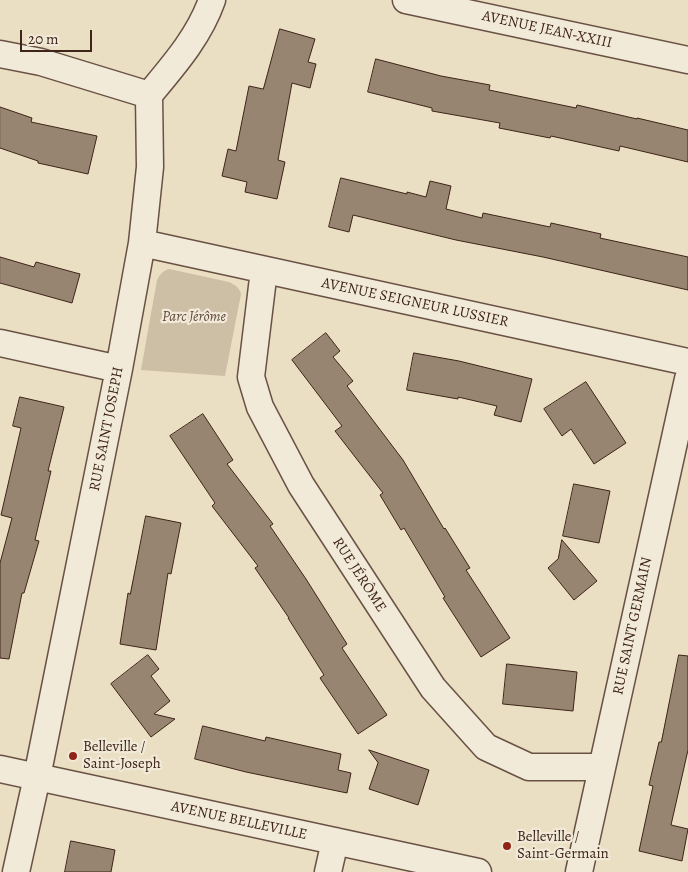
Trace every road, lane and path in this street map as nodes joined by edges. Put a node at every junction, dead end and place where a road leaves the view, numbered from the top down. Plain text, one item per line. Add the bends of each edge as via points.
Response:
1 (212, 0) edge
2 (406, 0) edge
3 (0, 54) edge
4 (688, 60) edge
5 (149, 95) junction
6 (142, 244) junction
7 (264, 270) junction
8 (0, 343) edge
9 (688, 362) edge
10 (119, 369) junction
11 (688, 379) edge
12 (602, 767) junction
13 (0, 769) edge
14 (38, 777) junction
15 (335, 841) junction
16 (16, 872) edge
17 (328, 872) edge
18 (478, 872) edge
19 (579, 872) edge

1 - 5 street via 185,51
2 - 4 street, AVENUE JEAN-XXIII
3 - 5 street via 41,62
5 - 6 street, RUE SAINT JOSEPH via 150,167
6 - 7 street, AVENUE SEIGNEUR LUSSIER
6 - 10 street, RUE SAINT JOSEPH
7 - 9 street, AVENUE SEIGNEUR LUSSIER
7 - 12 street, RUE JÉRÔME via 251,378 260,407 301,485 433,688 486,747 529,767
8 - 10 street
10 - 14 street, RUE SAINT JOSEPH
11 - 12 street, RUE SAINT GERMAIN
12 - 19 street, RUE SAINT GERMAIN
13 - 14 street, AVENUE BELLEVILLE
14 - 15 street, AVENUE BELLEVILLE
14 - 16 street, RUE SAINT JOSEPH
15 - 17 street
15 - 18 street, AVENUE BELLEVILLE

